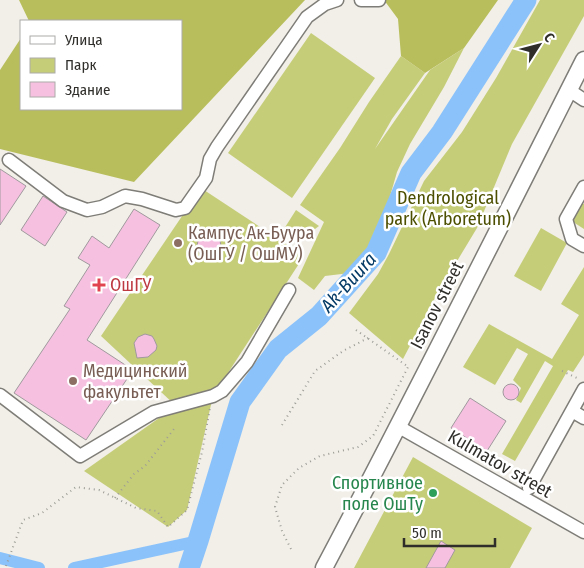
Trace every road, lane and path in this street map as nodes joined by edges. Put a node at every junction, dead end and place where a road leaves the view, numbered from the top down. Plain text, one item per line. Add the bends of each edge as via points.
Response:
1 (337, 0) edge
2 (362, 0) edge
3 (379, 0) edge
4 (584, 60) edge
5 (569, 90) junction
6 (584, 100) edge
7 (9, 160) dead end
8 (584, 187) edge
9 (584, 246) edge
10 (288, 290) dead end
11 (356, 330) dead end
12 (368, 338) junction
13 (562, 370) dead end
14 (584, 382) edge
15 (584, 389) edge
16 (0, 395) edge
17 (213, 396) junction
18 (572, 411) junction
19 (584, 418) edge
20 (282, 425) dead end
21 (399, 427) junction
22 (174, 429) dead end
23 (529, 488) dead end
24 (115, 498) junction
25 (584, 532) edge
26 (291, 548) dead end
27 (6, 566) dead end
28 (324, 568) edge

1 - 7 street via 320,6 307,16 217,147 210,159 206,178 185,208 176,210 125,196 87,210 63,201
2 - 3 street
4 - 5 main road, Isanov street
5 - 6 street
5 - 21 main road, Isanov street
8 - 9 street via 566,219 572,239
10 - 17 street via 247,362 222,391
11 - 12 path
12 - 20 path via 315,371
12 - 26 path via 408,367 373,436 358,447 320,456 299,468 282,485 274,507
13 - 14 path
15 - 18 street
16 - 17 street via 80,456 154,412
17 - 24 path via 187,510 168,528 157,511 136,508
18 - 19 street
18 - 23 street
21 - 25 street, Kulmatov street
21 - 28 main road, Isanov street
22 - 24 path
24 - 27 path via 99,490 76,487 42,513 23,520

